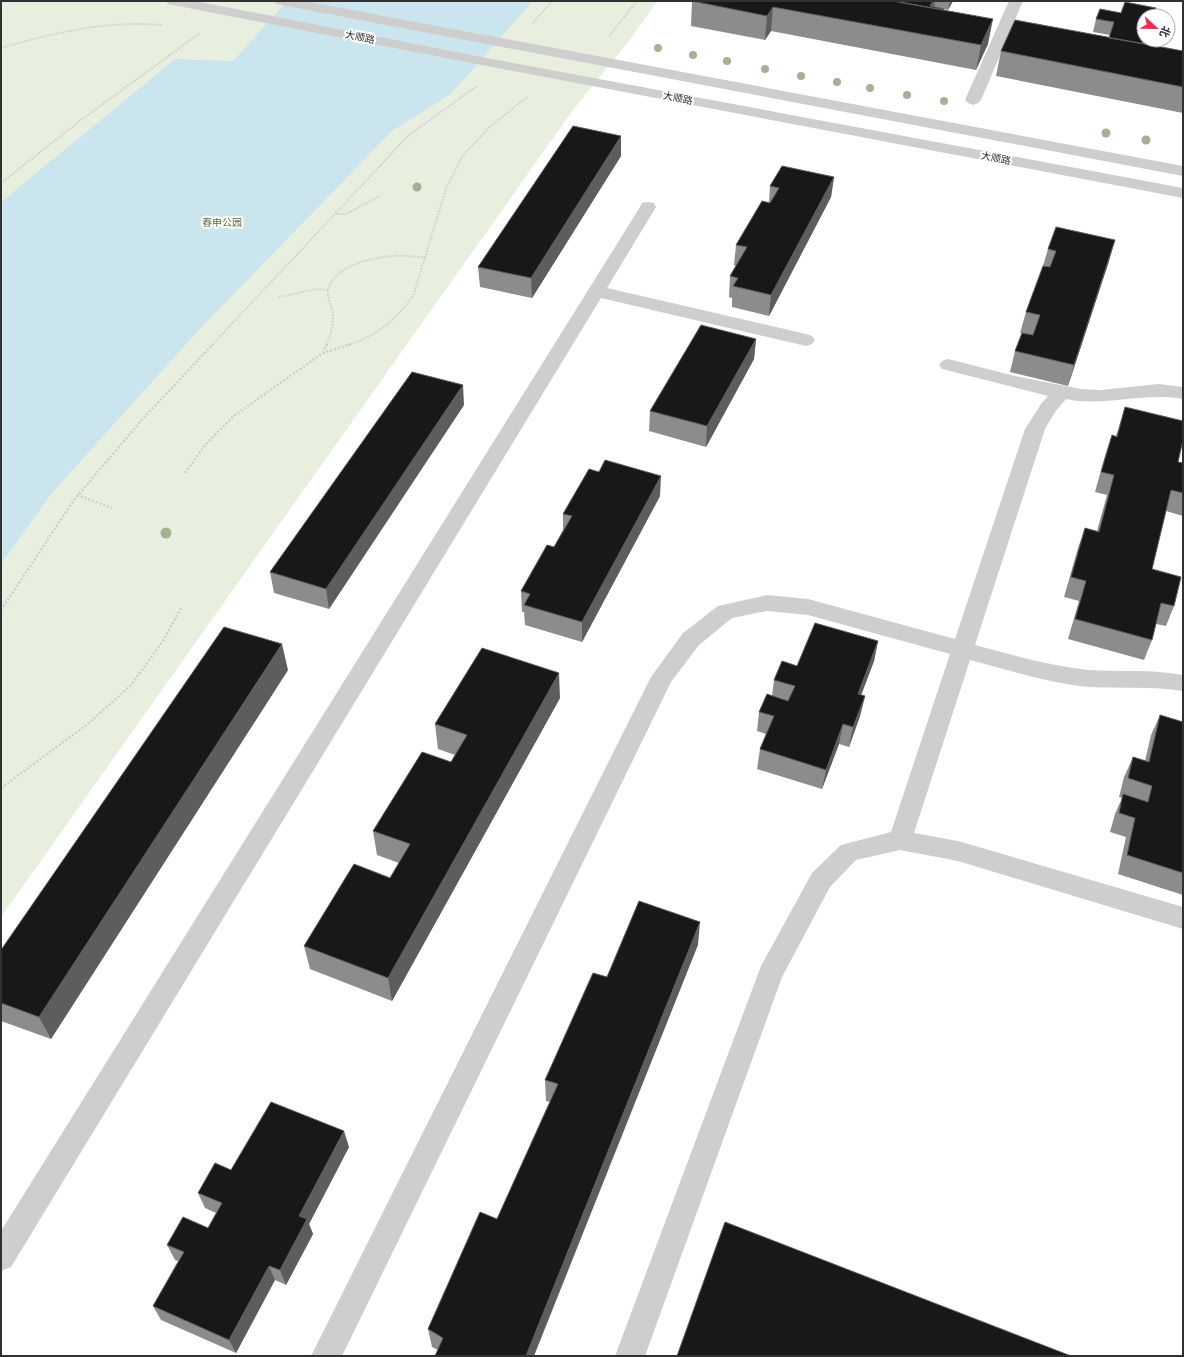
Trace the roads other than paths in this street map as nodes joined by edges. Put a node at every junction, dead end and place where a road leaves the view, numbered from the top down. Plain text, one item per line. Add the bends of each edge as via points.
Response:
1 (173, 1) edge
2 (281, 1) edge
3 (1016, 1) edge
4 (973, 100) dead end
5 (1183, 171) edge
6 (1183, 193) edge
7 (648, 207) dead end
8 (596, 291) junction
9 (806, 340) dead end
10 (948, 365) dead end
11 (1062, 392) junction
12 (1183, 393) edge
13 (963, 650) junction
14 (1183, 683) edge
15 (900, 840) junction
16 (1183, 918) edge
17 (1, 1257) edge
18 (326, 1356) edge
19 (630, 1356) edge

1 - 6 street, 大顺路
2 - 5 street, 大顺路
3 - 4 street
7 - 8 street
8 - 9 street
8 - 17 street
10 - 11 street via 1019,384
11 - 12 street via 1106,397 1140,390 1170,390
11 - 13 street via 1035,429
13 - 14 street via 1038,670 1087,678 1166,680
13 - 15 street
13 - 18 street via 808,607 767,603 726,612 691,639 662,677
15 - 16 street via 958,850
15 - 19 street via 849,852 821,880 770,974

